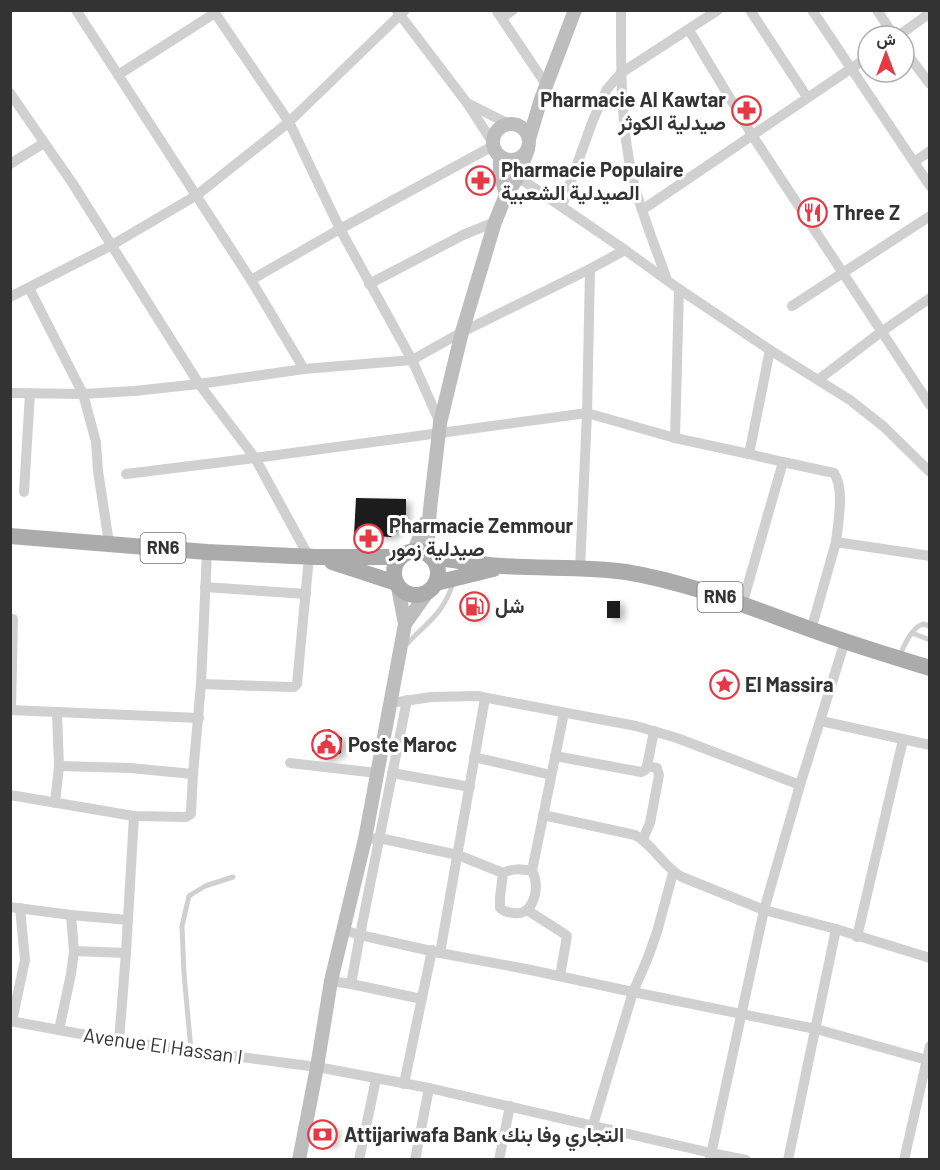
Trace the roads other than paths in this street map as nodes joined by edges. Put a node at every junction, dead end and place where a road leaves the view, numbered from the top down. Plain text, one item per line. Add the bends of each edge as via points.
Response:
1 (76, 10) edge
2 (513, 10) edge
3 (575, 10) edge
4 (621, 10) edge
5 (718, 10) edge
6 (750, 10) edge
7 (812, 10) edge
8 (877, 10) edge
9 (214, 12) edge
10 (401, 12) edge
11 (930, 13) edge
12 (499, 14) edge
13 (887, 24) edge
14 (914, 24) edge
15 (689, 30) junction
16 (856, 65) edge
17 (916, 66) edge
18 (851, 68) junction
19 (621, 73) junction
20 (118, 75) junction
21 (930, 84) edge
22 (10, 93) edge
23 (544, 93) junction
24 (807, 97) junction
25 (466, 103) junction
26 (289, 122) junction
27 (512, 124) junction
28 (752, 135) junction
29 (44, 143) junction
30 (528, 144) junction
31 (495, 148) junction
32 (930, 151) edge
33 (914, 162) junction
34 (10, 164) edge
35 (500, 173) junction
36 (518, 177) junction
37 (930, 186) edge
38 (197, 195) junction
39 (506, 195) junction
40 (562, 206) junction
41 (642, 210) junction
42 (930, 216) edge
43 (495, 222) junction
44 (340, 229) junction
45 (112, 244) junction
46 (625, 250) junction
47 (590, 269) junction
48 (843, 273) junction
49 (251, 280) junction
50 (667, 280) junction
51 (369, 284) junction
52 (29, 288) junction
53 (679, 289) junction
54 (10, 297) edge
55 (930, 298) edge
56 (792, 306) dead end
57 (462, 332) junction
58 (881, 332) junction
59 (770, 350) junction
60 (411, 360) junction
61 (304, 369) junction
62 (818, 380) junction
63 (10, 381) edge
64 (199, 384) junction
65 (12, 393) edge
66 (30, 393) junction
67 (83, 394) junction
68 (930, 405) edge
69 (587, 413) junction
70 (440, 428) junction
71 (675, 438) junction
72 (749, 454) junction
73 (255, 458) junction
74 (783, 462) junction
75 (930, 472) edge
76 (126, 474) dead end
77 (24, 492) dead end
78 (10, 536) edge
79 (836, 542) junction
80 (109, 543) junction
81 (207, 552) junction
82 (418, 555) junction
83 (930, 556) edge
84 (313, 557) junction
85 (502, 566) junction
86 (580, 569) junction
87 (455, 579) junction
88 (397, 585) junction
89 (205, 587) junction
90 (431, 588) junction
91 (306, 594) junction
92 (742, 604) junction
93 (13, 619) dead end
94 (405, 624) junction
95 (930, 626) edge
96 (811, 630) junction
97 (912, 633) junction
98 (930, 639) edge
99 (845, 641) junction
100 (400, 651) junction
101 (898, 658) junction
102 (930, 668) edge
103 (201, 684) junction
104 (485, 698) junction
105 (407, 700) junction
106 (391, 703) junction
107 (11, 710) edge
108 (57, 713) junction
109 (564, 713) junction
110 (199, 718) junction
111 (821, 721) junction
112 (654, 731) junction
113 (903, 740) junction
114 (930, 745) edge
115 (555, 756) junction
116 (474, 758) junction
117 (290, 763) dead end
118 (59, 766) junction
119 (647, 766) junction
120 (377, 773) junction
121 (392, 773) junction
122 (193, 774) junction
123 (551, 775) junction
124 (800, 785) junction
125 (470, 787) junction
126 (10, 795) edge
127 (55, 803) junction
128 (543, 815) junction
129 (134, 816) junction
130 (372, 839) junction
131 (643, 839) junction
132 (458, 855) junction
133 (532, 871) junction
134 (503, 873) junction
135 (673, 873) junction
136 (233, 877) dead end
137 (15, 907) edge
138 (764, 909) junction
139 (527, 910) junction
140 (70, 915) junction
141 (128, 920) junction
142 (836, 929) junction
143 (344, 930) junction
144 (360, 935) junction
145 (857, 937) junction
146 (74, 951) junction
147 (436, 952) junction
148 (126, 953) junction
149 (930, 958) edge
150 (560, 976) junction
151 (331, 981) junction
152 (351, 984) junction
153 (633, 992) junction
154 (422, 999) junction
155 (741, 1014) junction
156 (11, 1021) edge
157 (816, 1029) junction
158 (59, 1030) junction
159 (118, 1041) junction
160 (930, 1046) edge
161 (192, 1050) junction
162 (927, 1060) junction
163 (317, 1067) junction
164 (376, 1079) junction
165 (404, 1084) junction
166 (429, 1088) junction
167 (510, 1106) junction
168 (593, 1125) junction
169 (710, 1156) edge
170 (299, 1160) edge
171 (359, 1160) edge
172 (415, 1160) edge
173 (499, 1160) edge
174 (746, 1160) edge
175 (788, 1160) edge
176 (904, 1160) edge

1 - 20 street
2 - 12 street
3 - 23 main road
4 - 19 street
5 - 15 street
6 - 24 street
7 - 18 street
8 - 13 street
9 - 20 street
9 - 26 street
10 - 25 street
10 - 26 street
11 - 14 street
12 - 23 street
15 - 19 street
15 - 28 street
16 - 18 street
17 - 21 street
18 - 24 street
18 - 33 street
19 - 40 street via 599,105
19 - 41 street via 632,176
20 - 38 street
22 - 29 street
23 - 27 main road
23 - 30 main road
24 - 28 street
25 - 27 street
25 - 31 street
26 - 38 street
26 - 44 street
27 - 30 main road via 526,133
27 - 31 main road via 497,131
28 - 41 street
28 - 48 street
29 - 34 street
29 - 45 street
30 - 31 main road via 524,154 512,160
30 - 36 main road
31 - 35 main road
31 - 44 street
32 - 33 street
33 - 37 street
35 - 36 street
35 - 39 main road
36 - 39 main road
36 - 40 street
38 - 45 street
38 - 49 street
39 - 43 main road
40 - 46 street
41 - 50 street
42 - 48 street
43 - 51 street
43 - 57 main road
44 - 49 street
44 - 51 street
45 - 52 street
45 - 64 street
46 - 47 street
46 - 50 street
47 - 57 street
47 - 69 street
48 - 56 street
48 - 58 street
49 - 61 street
50 - 53 street
51 - 60 street
52 - 54 street
52 - 67 street
53 - 59 street
53 - 71 street
55 - 58 street
57 - 60 street
57 - 70 main road
58 - 62 street
58 - 68 street
59 - 62 street
59 - 72 street
60 - 61 street
60 - 70 street
61 - 64 street
62 - 75 street via 866,412
63 - 65 street
64 - 67 street
64 - 73 street
65 - 66 street
66 - 67 street
66 - 77 street
67 - 80 street via 96,442
69 - 70 street
69 - 71 street
69 - 86 street
70 - 73 street
70 - 82 main road via 430,509
71 - 72 street
72 - 74 street
73 - 76 street
73 - 84 street
74 - 79 street via 834,473 839,486
74 - 92 street
78 - 80 main road, RN6
79 - 83 street
79 - 96 street
80 - 81 main road, RN6
81 - 84 main road, RN6
81 - 89 street
82 - 84 main road, RN6
82 - 85 main road, RN6
82 - 88 main road via 396,563
82 - 90 main road via 436,563 438,577
84 - 88 main road, RN6
84 - 91 street
85 - 86 main road, RN6
85 - 87 main road, RN6
86 - 92 main road, RN6 via 625,572
87 - 90 main road, RN6
87 - 100 lane via 442,609
88 - 90 main road, RN6 via 408,594 421,595
88 - 94 main road
89 - 91 street
89 - 103 street
90 - 94 main road
91 - 103 street via 298,680 294,687
92 - 96 main road, RN6
93 - 107 street
94 - 100 main road
95 - 97 lane via 920,624
96 - 99 main road, RN6
97 - 98 lane
97 - 101 lane
99 - 101 main road, RN6
99 - 111 street
100 - 106 main road
101 - 102 main road, RN6
103 - 110 street
104 - 105 street
104 - 109 street
104 - 116 street
105 - 106 street
105 - 121 street
106 - 120 main road
107 - 108 street
108 - 110 street
108 - 118 street
109 - 112 street
109 - 115 street
110 - 122 street
111 - 113 street
111 - 124 street
112 - 119 street
112 - 124 street
113 - 114 street
113 - 145 street
115 - 119 street via 641,772
115 - 123 street
116 - 123 street
116 - 125 street
117 - 120 street
118 - 122 street
118 - 127 street
119 - 131 street via 657,768 659,775
120 - 130 main road
121 - 125 street
121 - 130 street
122 - 129 street via 189,816
123 - 128 street
124 - 138 street
125 - 132 street
126 - 127 street
127 - 129 street
128 - 131 street
128 - 133 street
129 - 141 street
130 - 132 street
130 - 143 main road
130 - 144 street
131 - 135 street
132 - 134 street
132 - 147 street
133 - 134 street via 519,868
133 - 139 street via 537,887
134 - 139 street via 500,908 519,914
135 - 138 street
135 - 153 street via 657,932
136 - 161 lane via 189,896 182,926
137 - 140 street
137 - 156 street via 25,960
138 - 142 street
138 - 155 street
139 - 150 street via 567,936
140 - 141 street
140 - 146 street
141 - 148 street
142 - 145 street
142 - 157 street
143 - 144 street
143 - 151 main road
144 - 147 street
144 - 152 street
145 - 149 street
146 - 148 street
146 - 158 street
147 - 150 street
147 - 154 street
148 - 159 street
150 - 153 street
151 - 152 street
151 - 163 main road
152 - 154 street
153 - 155 street
153 - 168 street
154 - 165 street
155 - 157 street
155 - 169 street
156 - 158 street, Avenue El Hassan I
157 - 162 street
157 - 175 street
158 - 159 street, Avenue El Hassan I
159 - 161 street, Avenue El Hassan I
160 - 162 street
161 - 163 street, Avenue El Hassan I
162 - 176 street
163 - 164 street, Avenue El Hassan I
163 - 170 main road
164 - 165 street, Avenue El Hassan I
164 - 171 street
165 - 166 street, Avenue El Hassan I
166 - 167 street, Avenue El Hassan I
166 - 172 street
167 - 168 street, Avenue El Hassan I
167 - 173 street
168 - 169 street, Avenue El Hassan I
169 - 174 street, Avenue El Hassan I

